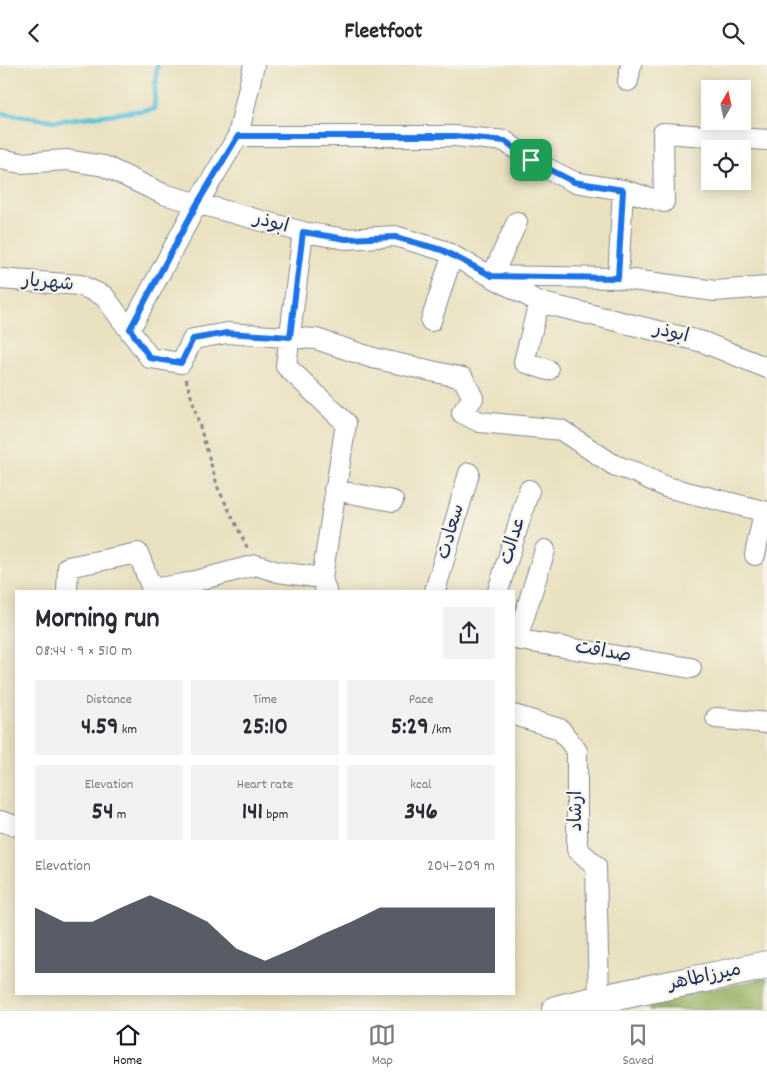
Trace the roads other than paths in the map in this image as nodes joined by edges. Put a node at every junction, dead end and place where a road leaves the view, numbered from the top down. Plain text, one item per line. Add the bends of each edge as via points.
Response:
1 (254, 65) edge
2 (238, 136) junction
3 (767, 140) edge
4 (0, 159) edge
5 (623, 190) junction
6 (197, 204) junction
7 (518, 225) dead end
8 (303, 232) junction
9 (452, 256) junction
10 (492, 276) junction
11 (618, 278) junction
12 (0, 279) edge
13 (767, 287) edge
14 (539, 302) junction
15 (431, 321) dead end
16 (130, 329) junction
17 (290, 337) junction
18 (767, 368) edge
19 (548, 370) dead end
20 (469, 473) dead end
21 (334, 490) junction
22 (529, 490) dead end
23 (393, 501) dead end
24 (765, 512) edge
25 (544, 550) dead end
26 (755, 555) dead end
27 (324, 585) edge
28 (67, 590) edge
29 (152, 590) edge
30 (435, 590) edge
31 (498, 590) edge
32 (516, 639) edge
33 (691, 668) dead end
34 (515, 715) edge
35 (716, 718) dead end
36 (767, 723) edge
37 (0, 821) edge
38 (15, 826) edge
39 (767, 965) edge
40 (599, 999) junction
41 (639, 1000) edge
42 (556, 1010) edge

1 - 2 street
2 - 5 street via 455,136 505,141 531,160 574,182
2 - 6 street
3 - 5 street via 663,133 664,202
4 - 6 street, ابوذر via 21,163 67,160 104,166 164,194
5 - 11 street
6 - 8 street, ابوذر
6 - 16 street
7 - 10 street
8 - 9 street, ابوذر via 346,239 395,237 442,250
8 - 17 street
9 - 10 street, ابوذر
9 - 15 street
10 - 11 street
10 - 14 street, ابوذر
11 - 13 street via 715,291
12 - 16 street, شهریار via 80,285 104,296
14 - 18 street, ابوذر via 703,342
14 - 19 street via 524,363
16 - 17 street, شهریار via 150,358 181,363 193,339 227,333
17 - 21 street via 286,366 346,423
17 - 24 street via 316,339 373,358 463,378 473,398 462,413 480,422 561,430 614,465 666,487
20 - 30 street, سعادت
21 - 23 street
21 - 27 street
22 - 31 street, عدالت
24 - 26 street
25 - 32 street
27 - 29 street via 256,565
28 - 29 street via 68,567 138,553
32 - 33 street, صداقت
34 - 40 street, ارشاد via 560,729 577,751 577,849 596,866
35 - 36 street
37 - 38 street
39 - 41 main road, میرزاطاهر via 689,983
40 - 41 main road, میرزاطاهر
40 - 42 main road, میرزاطاهر

